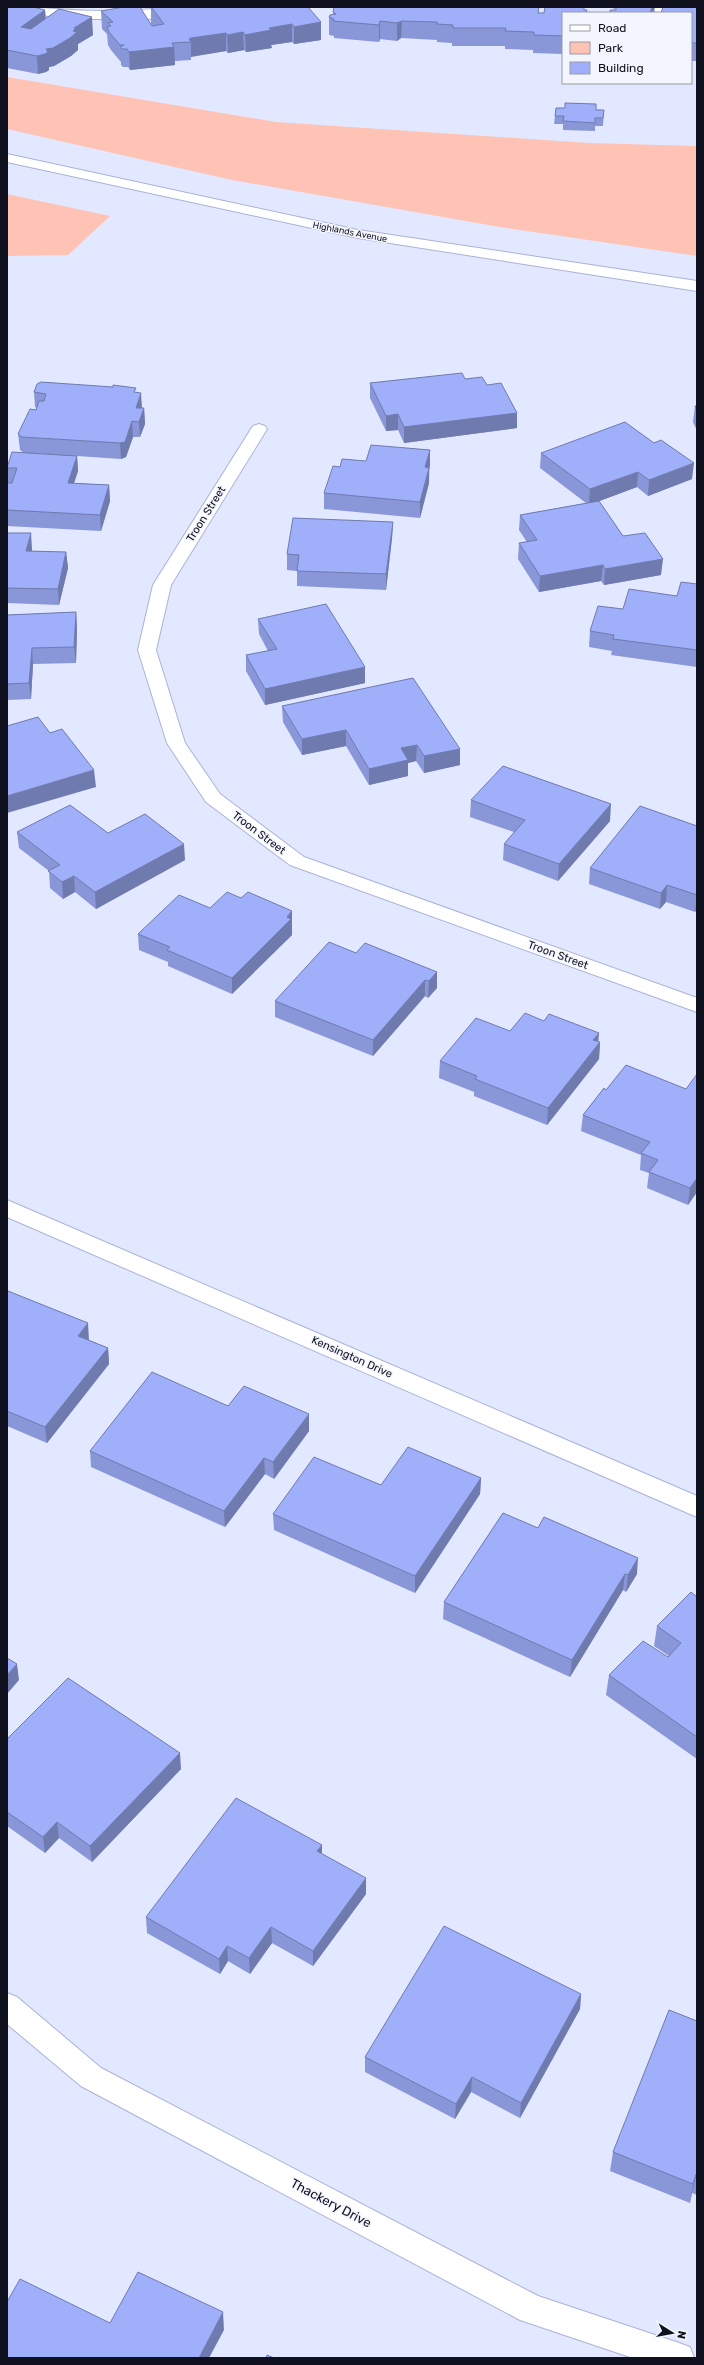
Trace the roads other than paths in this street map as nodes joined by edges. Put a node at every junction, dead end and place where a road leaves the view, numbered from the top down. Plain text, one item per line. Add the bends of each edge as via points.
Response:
1 (201, 7) edge
2 (648, 7) edge
3 (7, 8) edge
4 (697, 11) edge
5 (7, 158) edge
6 (697, 286) edge
7 (259, 429) dead end
8 (697, 1005) edge
9 (7, 1208) edge
10 (697, 1507) edge
11 (7, 2006) edge
12 (679, 2358) edge

1 - 3 street via 148,15 81,15
2 - 4 street
5 - 6 street, Highlands Avenue via 358,234
7 - 8 street, Troon Street via 162,585 147,650 176,743 213,798 297,861
9 - 10 street, Kensington Drive
11 - 12 street, Thackery Drive via 91,2077 531,2309

